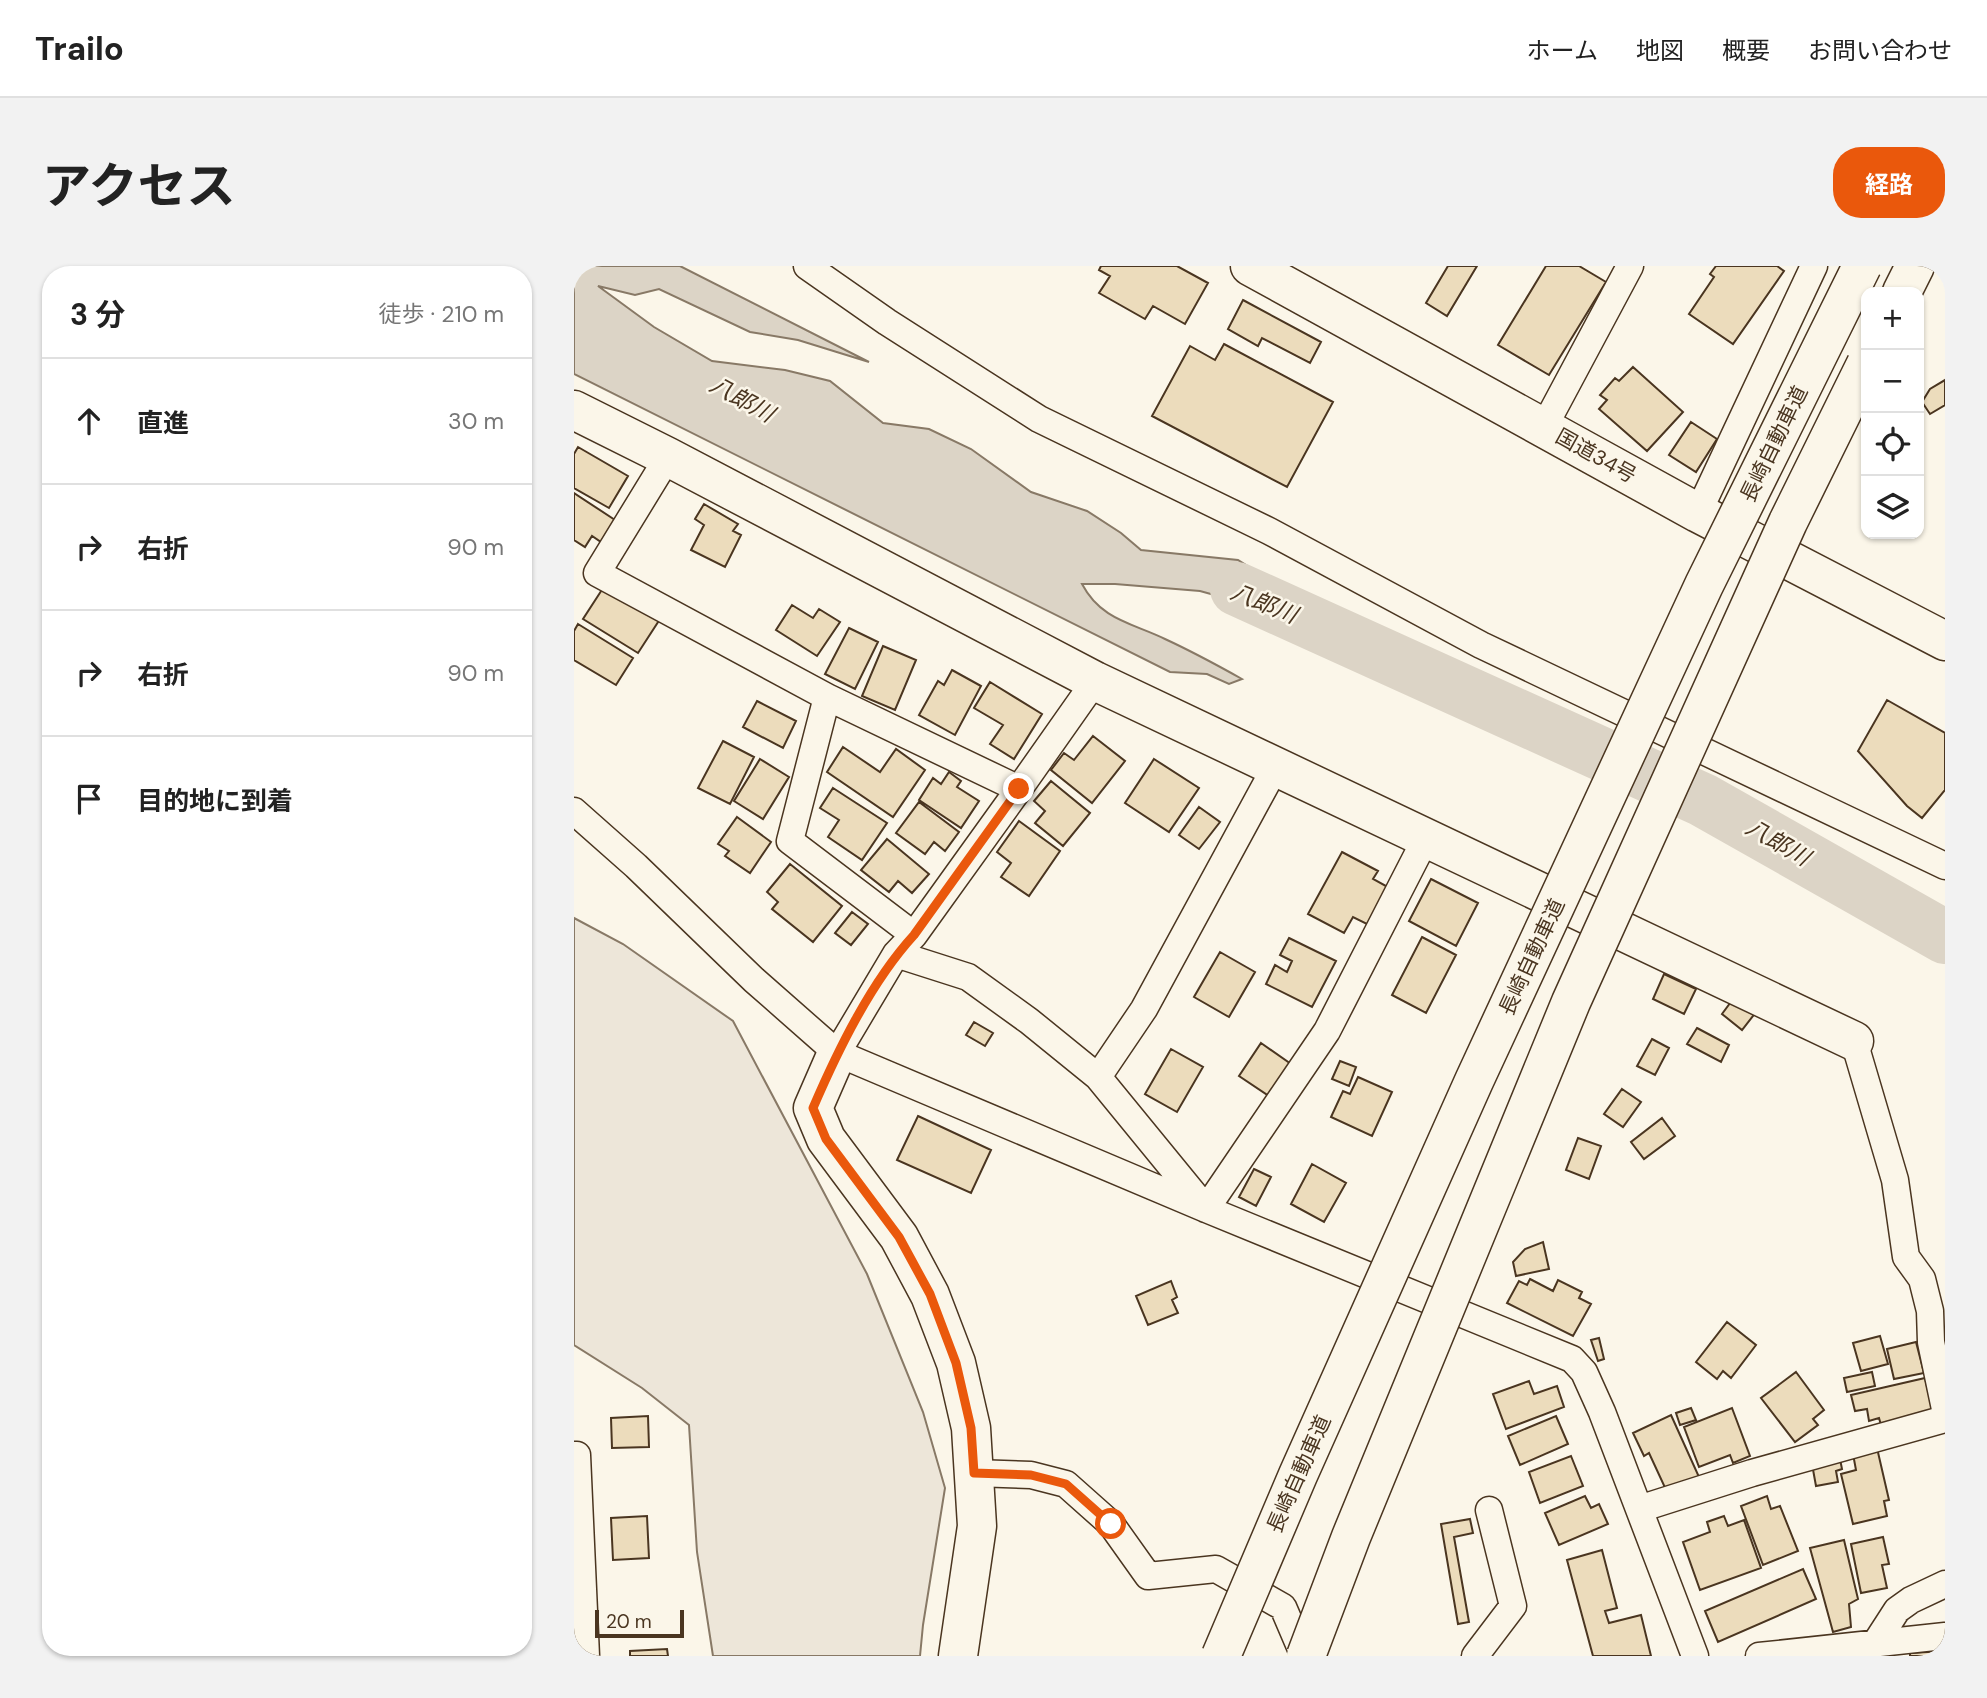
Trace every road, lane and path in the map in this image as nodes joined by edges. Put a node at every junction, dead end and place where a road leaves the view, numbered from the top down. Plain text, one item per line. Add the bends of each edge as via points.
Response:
1 (807, 266) edge
2 (1250, 266) edge
3 (1630, 266) edge
4 (1814, 266) edge
5 (1862, 266) edge
6 (1915, 266) edge
7 (1904, 287) edge
8 (1861, 374) edge
9 (574, 410) edge
10 (1544, 428) junction
11 (668, 457) junction
12 (1698, 513) junction
13 (1945, 640) edge
14 (1095, 681) junction
15 (827, 697) junction
16 (1276, 766) junction
17 (1019, 789) junction
18 (574, 811) edge
19 (1426, 838) junction
20 (1945, 866) edge
21 (905, 945) junction
22 (1854, 1041) joint
23 (837, 1053) junction
24 (1098, 1077) junction
25 (1206, 1209) junction
26 (1945, 1409) edge
27 (1945, 1419) edge
28 (574, 1455) edge
29 (974, 1473) junction
30 (1639, 1509) junction
31 (1489, 1510) dead end
32 (1945, 1584) edge
33 (579, 1618) edge
34 (1945, 1636) edge
35 (1875, 1644) junction
36 (586, 1656) edge
37 (958, 1656) edge
38 (1221, 1656) edge
39 (1305, 1656) edge
40 (1475, 1656) edge
41 (1695, 1656) edge
42 (1759, 1656) edge

1 - 20 street via 1039,419 1269,531 1481,645
2 - 10 main road, 国道34号
3 - 10 street
4 - 12 street
5 - 38 main road, 長崎自動車道, bridge via 1704,585 1474,1081
6 - 7 main road
8 - 39 main road, bridge via 1788,522 1571,1002
9 - 11 main road
10 - 12 main road, 国道34号
11 - 14 main road
11 - 15 street via 597,573
12 - 13 main road, 国道34号
14 - 16 main road
14 - 17 street
15 - 17 street
15 - 21 street via 790,841
16 - 19 main road
16 - 24 street via 1144,1009
17 - 21 street
18 - 23 street
19 - 22 main road
19 - 25 street via 1327,1031
21 - 23 street
21 - 24 street via 968,977
22 - 26 street via 1895,1180 1906,1257 1922,1279 1930,1311 1931,1342
23 - 25 street
23 - 29 main road via 813,1108 826,1139 899,1237 930,1294 956,1363 971,1428
24 - 25 street
25 - 30 street via 1572,1359 1584,1372 1602,1412
27 - 30 street
28 - 33 street
29 - 37 main road via 978,1526
29 - 39 street via 1031,1475 1066,1484 1111,1524 1147,1576 1216,1569 1283,1607
30 - 41 street
31 - 40 street via 1513,1606
32 - 35 street via 1897,1610
33 - 36 street
34 - 35 street
35 - 42 street

